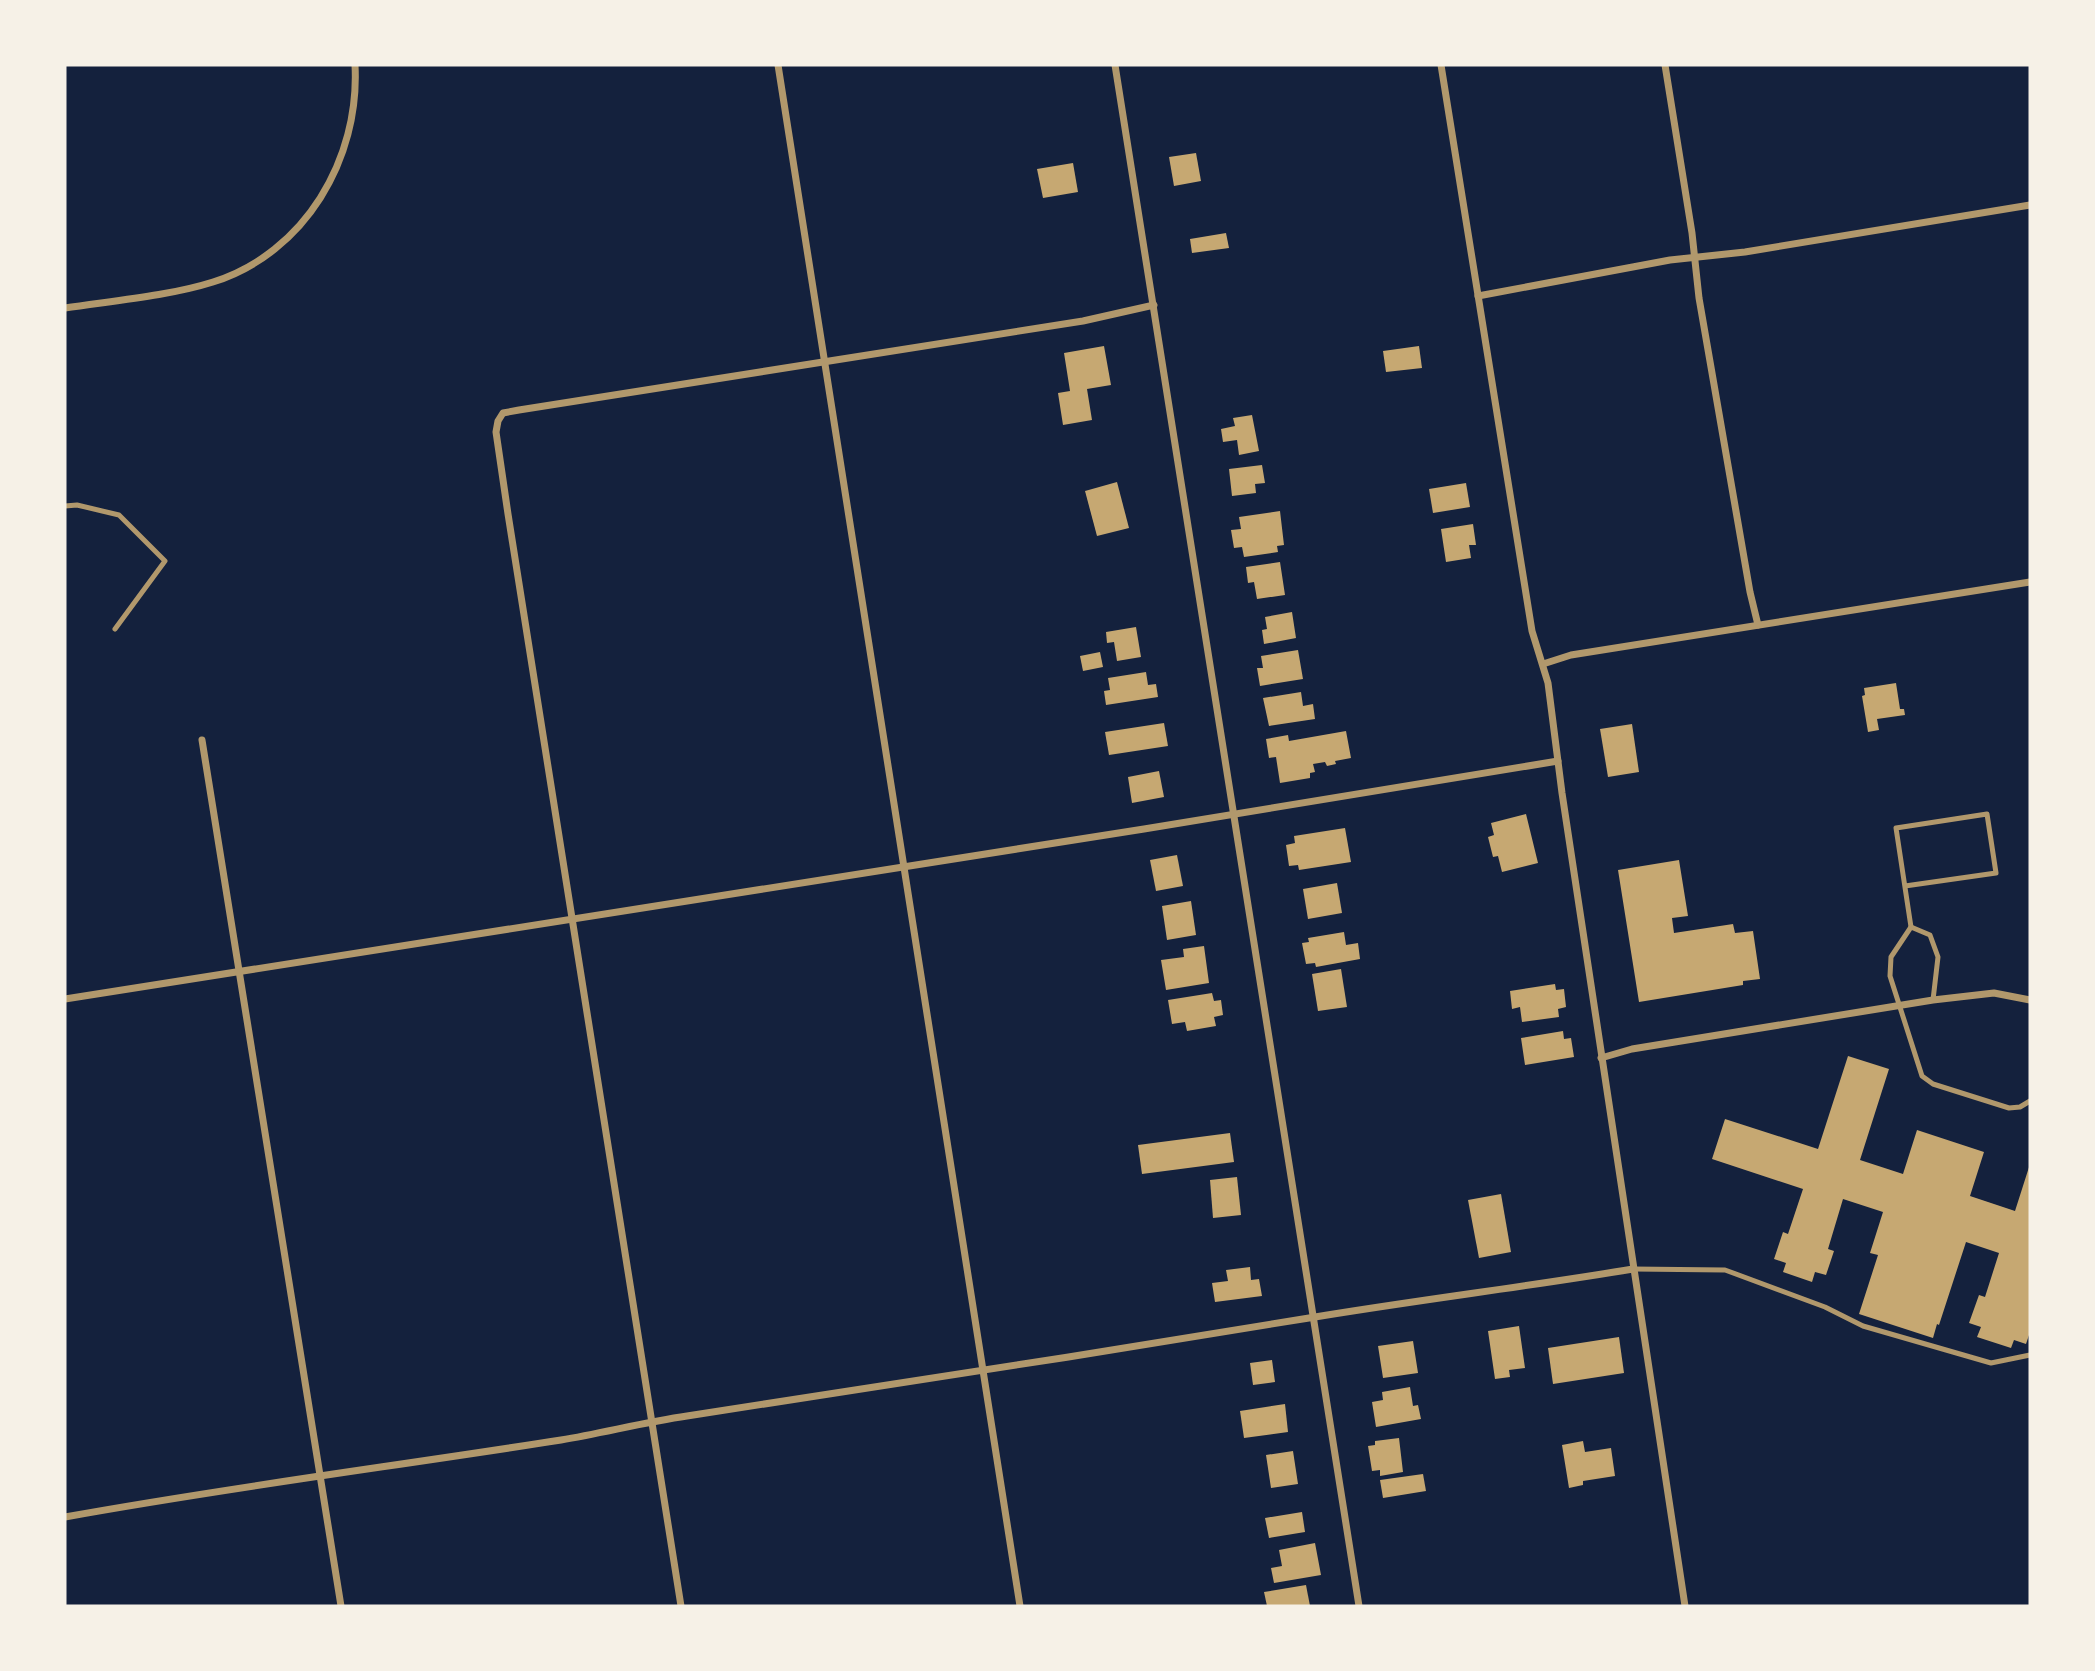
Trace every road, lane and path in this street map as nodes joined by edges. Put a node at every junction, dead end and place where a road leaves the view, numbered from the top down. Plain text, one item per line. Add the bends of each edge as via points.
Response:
1 (355, 65) edge
2 (778, 65) edge
3 (1115, 65) edge
4 (1441, 65) edge
5 (1665, 65) edge
6 (2030, 205) edge
7 (1694, 258) junction
8 (1478, 296) junction
9 (1154, 305) junction
10 (65, 308) edge
11 (824, 361) junction
12 (65, 506) edge
13 (2030, 582) edge
14 (1758, 625) junction
15 (115, 629) dead end
16 (1543, 664) junction
17 (202, 740) dead end
18 (1558, 761) junction
19 (1233, 813) junction
20 (902, 866) junction
21 (1905, 886) junction
22 (572, 919) junction
23 (1911, 927) junction
24 (239, 972) junction
25 (65, 999) edge
26 (1933, 1000) junction
27 (2030, 1000) edge
28 (1899, 1005) junction
29 (1601, 1058) junction
30 (2030, 1101) edge
31 (1633, 1269) junction
32 (1312, 1317) junction
33 (2030, 1355) edge
34 (982, 1370) junction
35 (652, 1422) junction
36 (320, 1476) junction
37 (65, 1517) edge
38 (341, 1606) edge
39 (681, 1606) edge
40 (1020, 1606) edge
41 (1359, 1606) edge
42 (1685, 1606) edge

1 - 10 street via 350,127 330,184 316,208 278,246 212,283
2 - 11 street
3 - 9 street
4 - 8 street
5 - 7 street
6 - 7 street
7 - 8 street
7 - 14 street
8 - 16 street via 1532,631
9 - 11 street via 1083,321
9 - 19 street
11 - 20 street
11 - 22 street via 519,410 503,413 498,421 508,514
12 - 15 lane via 118,515 165,561
13 - 14 street
14 - 16 street via 1571,655
16 - 18 street
17 - 24 street
18 - 19 street
18 - 29 street
19 - 20 street
19 - 32 street
20 - 22 street
20 - 34 street
21 - 21 lane via 1896,828 1987,814 1996,873
21 - 23 lane
22 - 24 street
22 - 35 street
23 - 26 lane via 1930,934 1938,957
23 - 28 lane via 1891,957 1890,976
24 - 25 street
24 - 36 street
26 - 27 street via 2002,993
26 - 28 street
28 - 29 street
28 - 30 lane via 1922,1076 1933,1084 2009,1108
29 - 31 street
31 - 32 street
31 - 33 lane via 1725,1270 1863,1326 1991,1363
31 - 42 street
32 - 34 street
32 - 41 street
34 - 35 street
34 - 40 street
35 - 36 street
35 - 39 street
36 - 37 street
36 - 38 street

